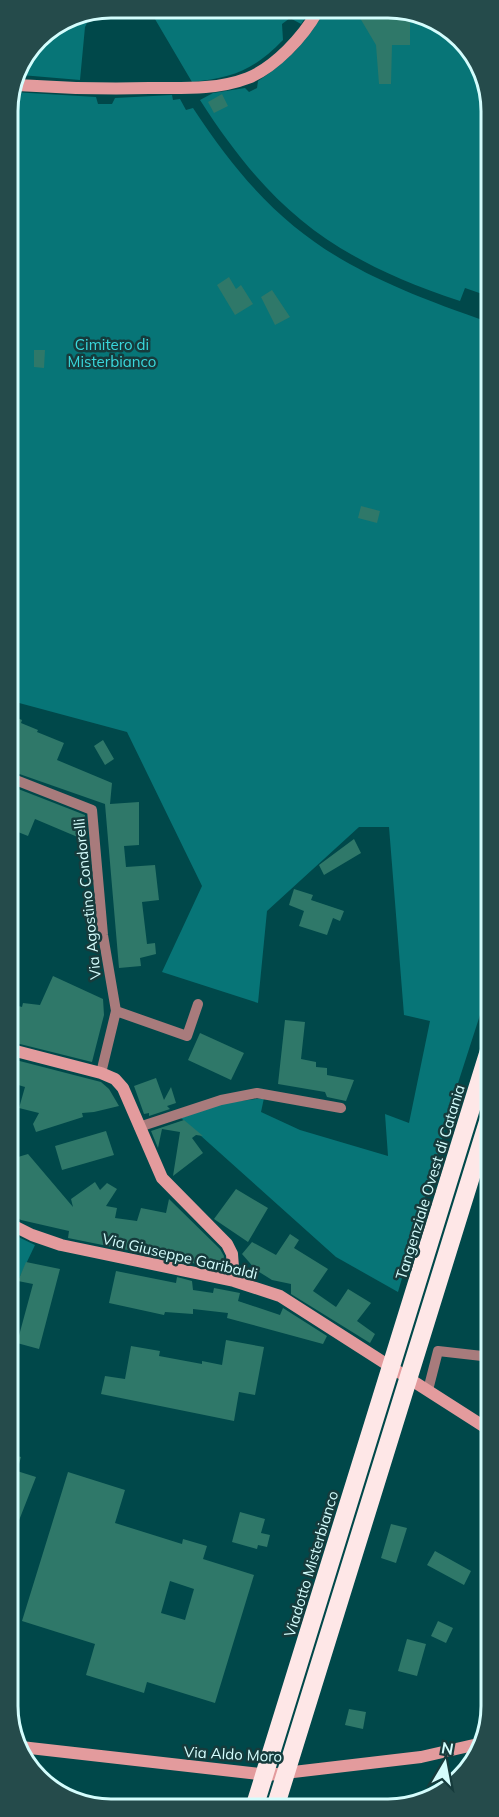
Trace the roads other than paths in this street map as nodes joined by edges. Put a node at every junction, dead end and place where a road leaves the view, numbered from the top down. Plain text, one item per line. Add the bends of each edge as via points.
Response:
1 (313, 18) edge
2 (22, 85) edge
3 (18, 781) edge
4 (198, 1004) dead end
5 (116, 1011) junction
6 (18, 1052) edge
7 (100, 1073) junction
8 (481, 1076) edge
9 (341, 1108) dead end
10 (139, 1127) junction
11 (481, 1144) edge
12 (18, 1227) edge
13 (234, 1281) junction
14 (402, 1330) joint
15 (438, 1351) junction
16 (481, 1355) edge
17 (378, 1359) junction
18 (428, 1390) junction
19 (481, 1424) edge
20 (472, 1745) edge
21 (29, 1749) edge
22 (257, 1799) edge
23 (278, 1799) edge

1 - 2 main road via 280,56 251,77 234,82 187,88
3 - 5 street, Via Agostino Condorelli via 92,810 103,935
4 - 5 street via 187,1036
5 - 7 street, Via Agostino Condorelli
6 - 7 main road
7 - 10 main road via 115,1079 123,1088
8 - 14 highway, Tangenziale Ovest di Catania
9 - 10 street via 257,1093 220,1100
10 - 13 main road via 162,1178 227,1244 232,1254
11 - 23 highway
12 - 13 main road, Via Giuseppe Garibaldi via 61,1245
13 - 17 main road, Via Giuseppe Garibaldi via 280,1296
14 - 22 highway, Viadotto Misterbianco
15 - 16 street
15 - 17 street via 405,1348
15 - 18 street
17 - 18 main road, Via Giuseppe Garibaldi
18 - 19 main road, Via Giuseppe Garibaldi
20 - 21 main road, Via Aldo Moro via 410,1758 268,1775

